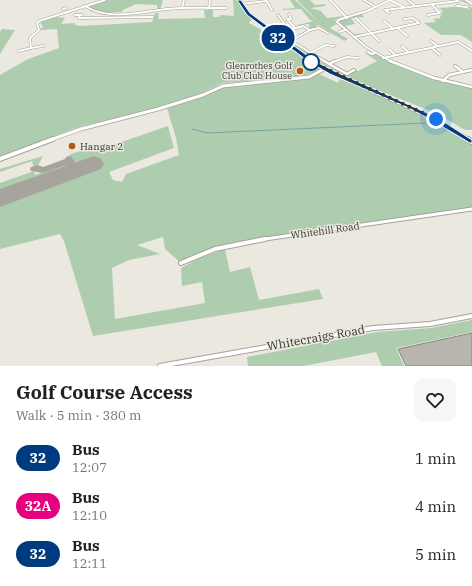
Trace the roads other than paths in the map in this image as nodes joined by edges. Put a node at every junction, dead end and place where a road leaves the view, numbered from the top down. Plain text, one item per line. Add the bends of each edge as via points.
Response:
1 (106, 0) edge
2 (184, 0) edge
3 (210, 0) edge
4 (239, 0) edge
5 (266, 0) edge
6 (330, 0) edge
7 (364, 0) edge
8 (390, 0) edge
9 (408, 0) edge
10 (444, 0) edge
11 (466, 0) edge
12 (100, 1) edge
13 (456, 1) edge
14 (447, 2) junction
15 (471, 3) edge
16 (241, 4) junction
17 (432, 4) junction
18 (85, 6) junction
19 (416, 6) junction
20 (457, 6) dead end
21 (462, 6) junction
22 (377, 7) junction
23 (404, 7) junction
24 (467, 7) dead end
25 (182, 8) junction
26 (209, 8) junction
27 (226, 8) dead end
28 (65, 9) dead end
29 (272, 10) dead end
30 (68, 11) junction
31 (132, 13) junction
32 (389, 13) dead end
33 (289, 14) dead end
34 (75, 15) dead end
35 (278, 15) dead end
36 (428, 15) dead end
37 (153, 17) dead end
38 (130, 18) junction
39 (347, 18) junction
40 (356, 18) dead end
41 (287, 19) junction
42 (404, 19) dead end
43 (281, 20) junction
44 (384, 20) dead end
45 (286, 26) dead end
46 (398, 27) junction
47 (295, 28) junction
48 (393, 28) junction
49 (310, 30) junction
50 (346, 30) junction
51 (272, 32) junction
52 (339, 32) dead end
53 (279, 33) junction
54 (328, 33) dead end
55 (371, 33) junction
56 (407, 36) dead end
57 (354, 37) junction
58 (278, 38) junction
59 (379, 41) dead end
60 (431, 41) dead end
61 (30, 44) junction
62 (43, 46) dead end
63 (334, 46) dead end
64 (402, 46) dead end
65 (437, 46) junction
66 (39, 47) junction
67 (30, 48) junction
68 (432, 48) junction
69 (389, 49) dead end
70 (19, 51) dead end
71 (472, 51) edge
72 (368, 52) dead end
73 (408, 52) junction
74 (310, 53) junction
75 (375, 53) junction
76 (395, 55) junction
77 (440, 55) dead end
78 (358, 58) dead end
79 (383, 58) junction
80 (329, 64) junction
81 (455, 66) dead end
82 (324, 69) junction
83 (354, 70) dead end
84 (472, 70) edge
85 (463, 72) junction
86 (444, 81) junction
87 (472, 87) edge
88 (471, 140) edge
89 (0, 159) edge
90 (472, 208) edge
91 (181, 263) dead end
92 (472, 316) edge
93 (160, 366) edge

1 - 12 street
2 - 25 street
3 - 26 street
4 - 16 street
5 - 16 street
5 - 29 street
6 - 39 street
7 - 22 street
8 - 22 street
8 - 23 street
9 - 19 street
10 - 14 street
11 - 15 street
12 - 18 street
13 - 14 street
13 - 21 street
14 - 17 street
16 - 51 street via 248,14
17 - 19 street
17 - 36 street via 440,13
18 - 30 street
18 - 31 street via 100,13
19 - 23 street
20 - 21 street
21 - 24 street
22 - 39 street
23 - 32 street via 385,10
25 - 26 street
25 - 31 street
26 - 27 street
28 - 30 street
30 - 61 street via 37,22 39,30 30,36
31 - 38 street
33 - 41 street via 291,19
34 - 38 street via 81,16 79,18 94,19
35 - 43 street
37 - 38 street
39 - 50 street via 337,20
40 - 55 street
41 - 43 street
41 - 47 street
42 - 46 street via 413,18 419,23
43 - 45 street
44 - 48 street
46 - 48 street
46 - 56 street
47 - 49 street via 304,26
47 - 53 street
48 - 55 street
49 - 54 street via 319,27
49 - 74 street via 291,40
50 - 52 street
50 - 57 street
51 - 53 street
51 - 58 street
53 - 58 street
55 - 57 street
55 - 59 street
57 - 75 street
58 - 82 street
60 - 65 street
61 - 66 street
61 - 67 street
62 - 66 street
63 - 74 street via 326,46
64 - 73 street
65 - 68 street
65 - 71 street via 460,42
66 - 67 street
67 - 70 street
68 - 73 street
68 - 77 street
69 - 76 street
72 - 75 street
73 - 76 street
74 - 80 street
75 - 79 street
76 - 79 street
78 - 80 street via 351,55
79 - 86 street via 403,68
80 - 83 street via 347,74
81 - 85 street
82 - 88 street via 436,119
82 - 89 street via 309,77 223,86 203,95 81,129
84 - 85 street
85 - 86 street via 449,75
86 - 87 street
90 - 91 street, Whitehill Road via 242,242
92 - 93 street, Whitecraigs Road via 430,324 373,328

